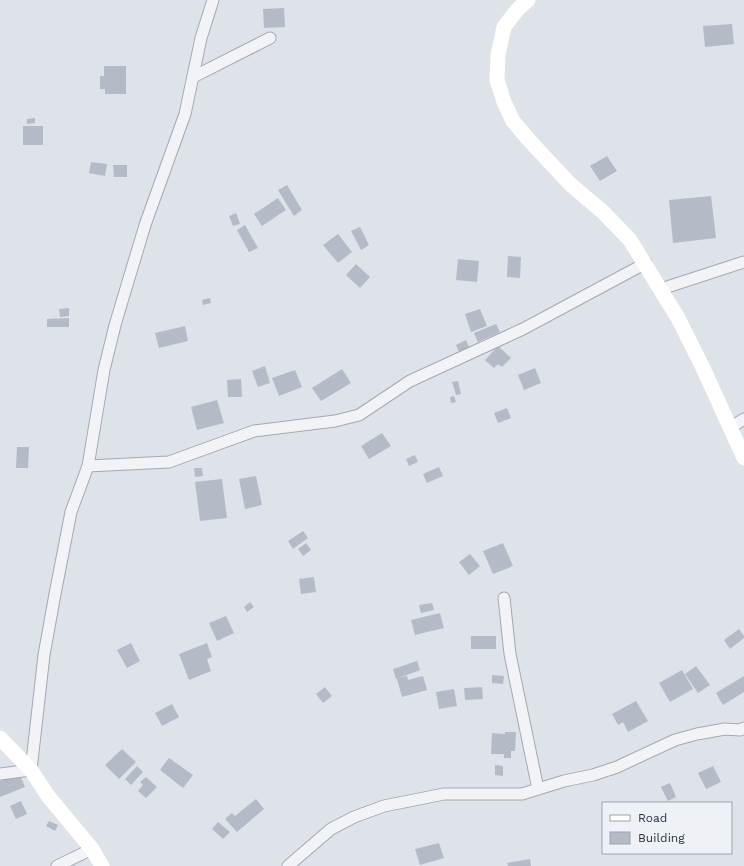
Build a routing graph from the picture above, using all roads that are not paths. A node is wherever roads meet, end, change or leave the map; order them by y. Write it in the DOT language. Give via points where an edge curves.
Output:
graph roads {
  1 [pos="213,0"];
  2 [pos="528,0"];
  3 [pos="270,38"];
  4 [pos="193,77"];
  5 [pos="744,262"];
  6 [pos="646,263"];
  7 [pos="661,289"];
  8 [pos="744,419"];
  9 [pos="730,428"];
  10 [pos="744,458"];
  11 [pos="88,466"];
  12 [pos="504,598"];
  13 [pos="744,728"];
  14 [pos="0,738"];
  15 [pos="31,770"];
  16 [pos="0,774"];
  17 [pos="538,789"];
  18 [pos="92,849"];
  19 [pos="57,866"];
  20 [pos="102,866"];
  21 [pos="288,866"];
  1 -- 4 [label="street" via="201,38"];
  2 -- 6 [label="street" via="518,8 504,27 498,54 497,80 504,102 513,121 528,139 570,184 603,212 630,240"];
  3 -- 4 [label="street"];
  4 -- 11 [label="street" via="185,114 145,225 115,325 104,370"];
  5 -- 7 [label="street"];
  6 -- 7 [label="street"];
  6 -- 11 [label="street" via="523,329 410,381 359,415 335,422 254,431 169,462"];
  7 -- 9 [label="street" via="703,368"];
  8 -- 9 [label="street"];
  9 -- 10 [label="street"];
  11 -- 15 [label="street" via="71,512 55,594 44,655"];
  12 -- 17 [label="street" via="510,654"];
  13 -- 17 [label="street" via="725,729 675,740 617,767"];
  14 -- 15 [label="street"];
  15 -- 16 [label="street"];
  15 -- 18 [label="street" via="48,796"];
  17 -- 21 [label="street" via="522,794 444,794 384,806 354,817 331,830"];
  18 -- 19 [label="street"];
  18 -- 20 [label="street"];
}
